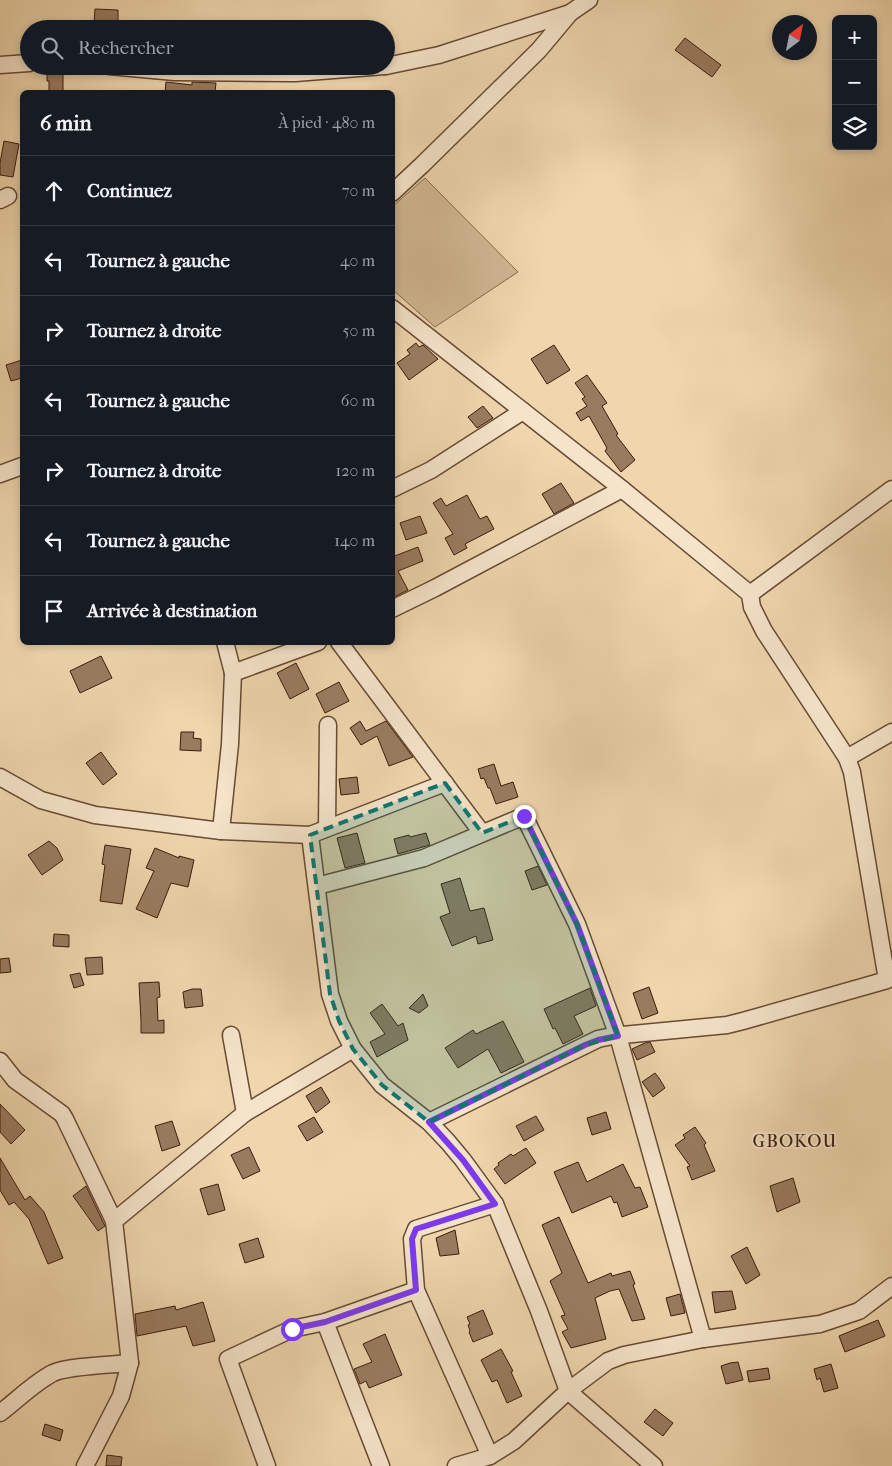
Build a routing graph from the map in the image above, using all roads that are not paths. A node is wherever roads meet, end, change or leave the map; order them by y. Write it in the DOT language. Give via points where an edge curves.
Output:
graph roads {
  1 [pos="589,0"];
  2 [pos="570,13"];
  3 [pos="20,64"];
  4 [pos="395,64"];
  5 [pos="0,65"];
  6 [pos="395,190"];
  7 [pos="395,310"];
  8 [pos="523,411"];
  9 [pos="20,467"];
  10 [pos="0,474"];
  11 [pos="395,488"];
  12 [pos="622,489"];
  13 [pos="892,489"];
  14 [pos="750,594"];
  15 [pos="395,607"];
  16 [pos="226,645"];
  17 [pos="310,645"];
  18 [pos="341,645"];
  19 [pos="232,673"];
  20 [pos="328,725"];
  21 [pos="892,732"];
  22 [pos="847,758"];
  23 [pos="0,777"];
  24 [pos="445,783"];
  25 [pos="327,828"];
  26 [pos="220,831"];
  27 [pos="482,833"];
  28 [pos="310,835"];
  29 [pos="316,886"];
  30 [pos="231,1035"];
  31 [pos="618,1036"];
  32 [pos="353,1049"];
  33 [pos="0,1061"];
  34 [pos="245,1113"];
  35 [pos="429,1122"];
  36 [pos="495,1204"];
  37 [pos="114,1221"];
  38 [pos="892,1286"];
  39 [pos="416,1290"];
  40 [pos="325,1322"];
  41 [pos="703,1339"];
  42 [pos="130,1363"];
  43 [pos="568,1391"];
  44 [pos="0,1414"];
  45 [pos="490,1456"];
  46 [pos="85,1466"];
  47 [pos="267,1466"];
  48 [pos="381,1466"];
  49 [pos="456,1466"];
  50 [pos="654,1466"];
  1 -- 2 [label="street"];
  2 -- 4 [label="street" via="439,55"];
  2 -- 6 [label="street" via="532,56"];
  3 -- 5 [label="street"];
  7 -- 8 [label="street"];
  8 -- 11 [label="street" via="431,470"];
  8 -- 12 [label="street"];
  9 -- 10 [label="street"];
  12 -- 14 [label="street"];
  12 -- 15 [label="street"];
  13 -- 14 [label="street"];
  14 -- 22 [label="street" via="752,607 764,631"];
  16 -- 19 [label="street"];
  17 -- 19 [label="street"];
  18 -- 24 [label="street"];
  19 -- 26 [label="street" via="230,744"];
  20 -- 25 [label="street"];
  21 -- 22 [label="street"];
  22 -- 31 [label="street" via="887,980 743,1022"];
  23 -- 26 [label="street" via="42,800 96,815"];
  24 -- 25 [label="street"];
  24 -- 27 [label="street"];
  25 -- 28 [label="street"];
  26 -- 28 [label="street"];
  27 -- 29 [label="street" via="424,858"];
  27 -- 31 [label="street" via="524,816 577,924"];
  28 -- 29 [label="street"];
  29 -- 32 [label="street" via="330,994"];
  30 -- 34 [label="street"];
  31 -- 35 [label="street" via="585,1045"];
  31 -- 41 [label="street"];
  32 -- 34 [label="street"];
  32 -- 35 [label="street" via="382,1085"];
  33 -- 37 [label="street" via="15,1080 62,1114"];
  34 -- 37 [label="street"];
  35 -- 36 [label="street" via="463,1160"];
  36 -- 39 [label="street" via="416,1229 412,1239"];
  36 -- 43 [label="street"];
  37 -- 42 [label="street"];
  38 -- 41 [label="street" via="859,1312 820,1324"];
  39 -- 40 [label="street"];
  39 -- 45 [label="street"];
  40 -- 47 [label="street" via="292,1329 228,1359"];
  40 -- 48 [label="street"];
  41 -- 43 [label="street" via="608,1361"];
  42 -- 44 [label="street" via="53,1373"];
  42 -- 46 [label="street" via="122,1396"];
  43 -- 45 [label="street" via="514,1441"];
  43 -- 50 [label="street"];
  45 -- 49 [label="street"];
}
